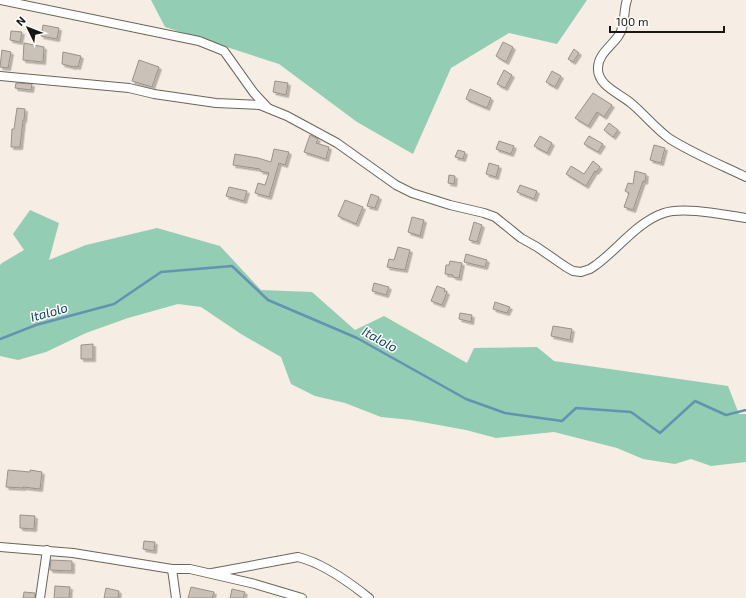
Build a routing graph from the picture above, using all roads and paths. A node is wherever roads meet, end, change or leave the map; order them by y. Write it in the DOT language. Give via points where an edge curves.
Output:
graph roads {
  1 [pos="0,0"];
  2 [pos="627,0"];
  3 [pos="22,2"];
  4 [pos="0,76"];
  5 [pos="267,108"];
  6 [pos="746,177"];
  7 [pos="746,218"];
  8 [pos="0,547"];
  9 [pos="47,550"];
  10 [pos="172,569"];
  11 [pos="209,573"];
  12 [pos="40,598"];
  13 [pos="176,598"];
  14 [pos="302,598"];
  15 [pos="369,598"];
  1 -- 3 [label="street"];
  2 -- 6 [label="street" via="620,35 602,56 597,67 601,80 669,138 698,155"];
  3 -- 5 [label="street" via="206,44 224,52"];
  4 -- 5 [label="street" via="129,88 216,103 255,104"];
  5 -- 7 [label="street" via="337,143 405,190 495,217 521,238 573,271 590,269 638,228 664,212 689,211"];
  8 -- 9 [label="street"];
  9 -- 10 [label="street"];
  9 -- 12 [label="street"];
  10 -- 11 [label="street"];
  10 -- 13 [label="street"];
  11 -- 14 [label="street"];
  11 -- 15 [label="street" via="298,557 307,559 352,584"];
}
